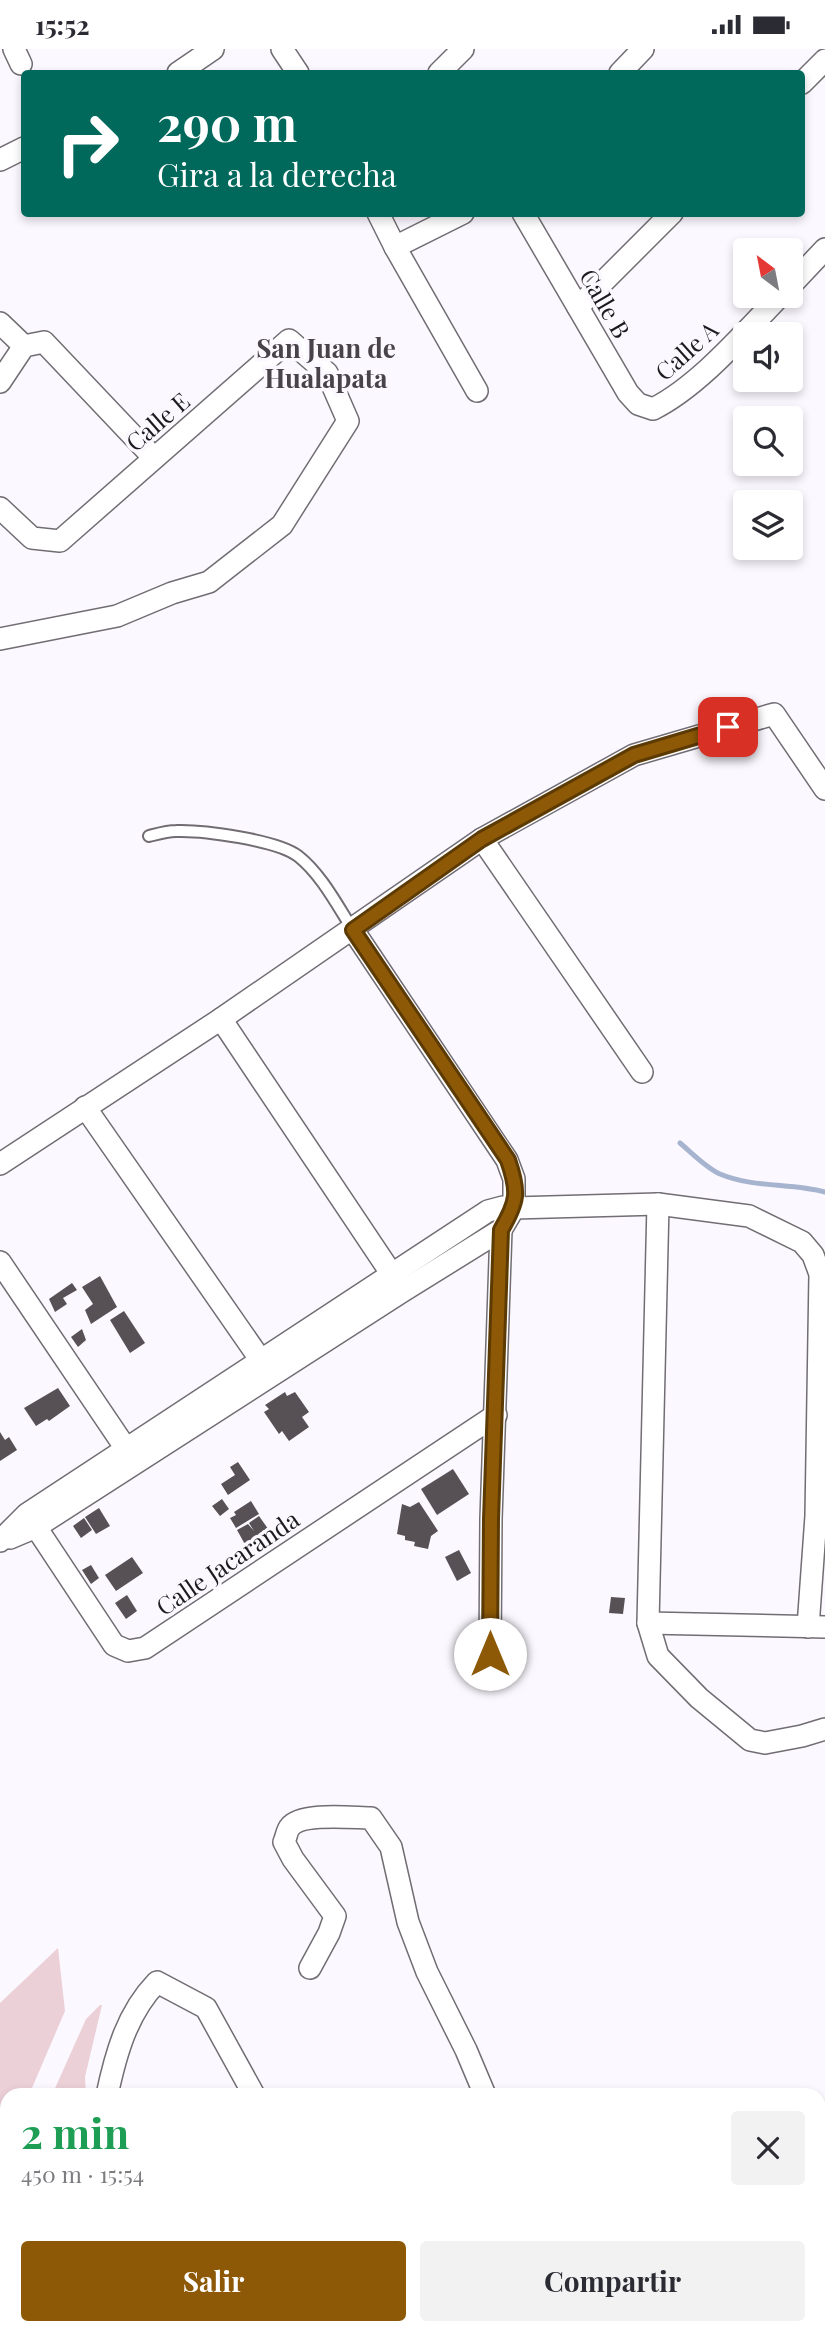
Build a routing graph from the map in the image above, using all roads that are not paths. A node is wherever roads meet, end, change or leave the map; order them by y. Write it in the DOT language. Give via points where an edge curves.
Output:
graph roads {
  1 [pos="213,49"];
  2 [pos="282,49"];
  3 [pos="463,49"];
  4 [pos="643,49"];
  5 [pos="825,60"];
  6 [pos="182,70"];
  7 [pos="296,70"];
  8 [pos="442,70"];
  9 [pos="623,70"];
  10 [pos="805,80"];
  11 [pos="21,150"];
  12 [pos="0,160"];
  13 [pos="380,217"];
  14 [pos="455,217"];
  15 [pos="525,217"];
  16 [pos="667,217"];
  17 [pos="395,247"];
  18 [pos="825,249"];
  19 [pos="803,272"];
  20 [pos="578,307"];
  21 [pos="768,308"];
  22 [pos="0,323"];
  23 [pos="23,346"];
  24 [pos="0,382"];
  25 [pos="477,391"];
  26 [pos="653,409"];
  27 [pos="155,458"];
  28 [pos="0,508"];
  29 [pos="0,639"];
  30 [pos="825,789"];
  31 [pos="149,836"];
  32 [pos="482,839"];
  33 [pos="353,930"];
  34 [pos="221,1019"];
  35 [pos="642,1072"];
  36 [pos="85,1107"];
  37 [pos="0,1164"];
  38 [pos="657,1204"];
  39 [pos="514,1208"];
  40 [pos="501,1230"];
  41 [pos="0,1262"];
  42 [pos="397,1282"];
  43 [pos="266,1368"];
  44 [pos="496,1415"];
  45 [pos="132,1456"];
  46 [pos="32,1520"];
  47 [pos="0,1542"];
  48 [pos="648,1623"];
  49 [pos="816,1627"];
  50 [pos="490,1654"];
  51 [pos="825,1728"];
  52 [pos="310,1968"];
  53 [pos="108,2088"];
  54 [pos="250,2088"];
  55 [pos="482,2088"];
  1 -- 6 [label="street"];
  2 -- 7 [label="street"];
  3 -- 8 [label="street"];
  4 -- 9 [label="street"];
  5 -- 10 [label="street"];
  11 -- 12 [label="street"];
  13 -- 17 [label="street"];
  14 -- 17 [label="street"];
  15 -- 20 [label="street, Calle B"];
  16 -- 20 [label="street"];
  17 -- 25 [label="street"];
  18 -- 19 [label="street"];
  20 -- 26 [label="street, Calle B" via="628,393 638,404"];
  21 -- 26 [label="street, Calle A" via="720,357"];
  22 -- 23 [label="street"];
  23 -- 24 [label="street"];
  23 -- 27 [label="street" via="44,342"];
  27 -- 28 [label="street, Calle E" via="60,541 32,538"];
  27 -- 29 [label="street, Calle E" via="289,340 327,373 348,421 282,525 209,582 117,616"];
  30 -- 32 [label="street" via="774,714 634,755"];
  31 -- 33 [label="lane" via="176,831 218,835 267,843 296,854 320,880"];
  32 -- 33 [label="street"];
  32 -- 35 [label="street"];
  33 -- 34 [label="street"];
  33 -- 39 [label="street" via="508,1160 514,1179"];
  34 -- 36 [label="street"];
  34 -- 42 [label="street"];
  36 -- 37 [label="street"];
  36 -- 43 [label="street"];
  38 -- 39 [label="street"];
  38 -- 48 [label="street"];
  38 -- 49 [label="street" via="749,1216 802,1242 813,1255 820,1275"];
  39 -- 40 [label="street"];
  39 -- 42 [label="street" via="488,1211"];
  40 -- 42 [label="street"];
  40 -- 44 [label="street"];
  41 -- 45 [label="street"];
  42 -- 43 [label="street"];
  43 -- 45 [label="street"];
  44 -- 46 [label="street, Calle Jacaranda" via="145,1648 128,1651 114,1645"];
  44 -- 50 [label="street"];
  45 -- 46 [label="street"];
  46 -- 47 [label="street"];
  48 -- 49 [label="street"];
  48 -- 51 [label="street" via="658,1656 750,1740 765,1743"];
  52 -- 55 [label="street" via="335,1916 284,1842 290,1827 316,1817 371,1818 391,1847 408,1922"];
  53 -- 54 [label="street" via="115,2056 141,1999 157,1982 206,2008"];
}
